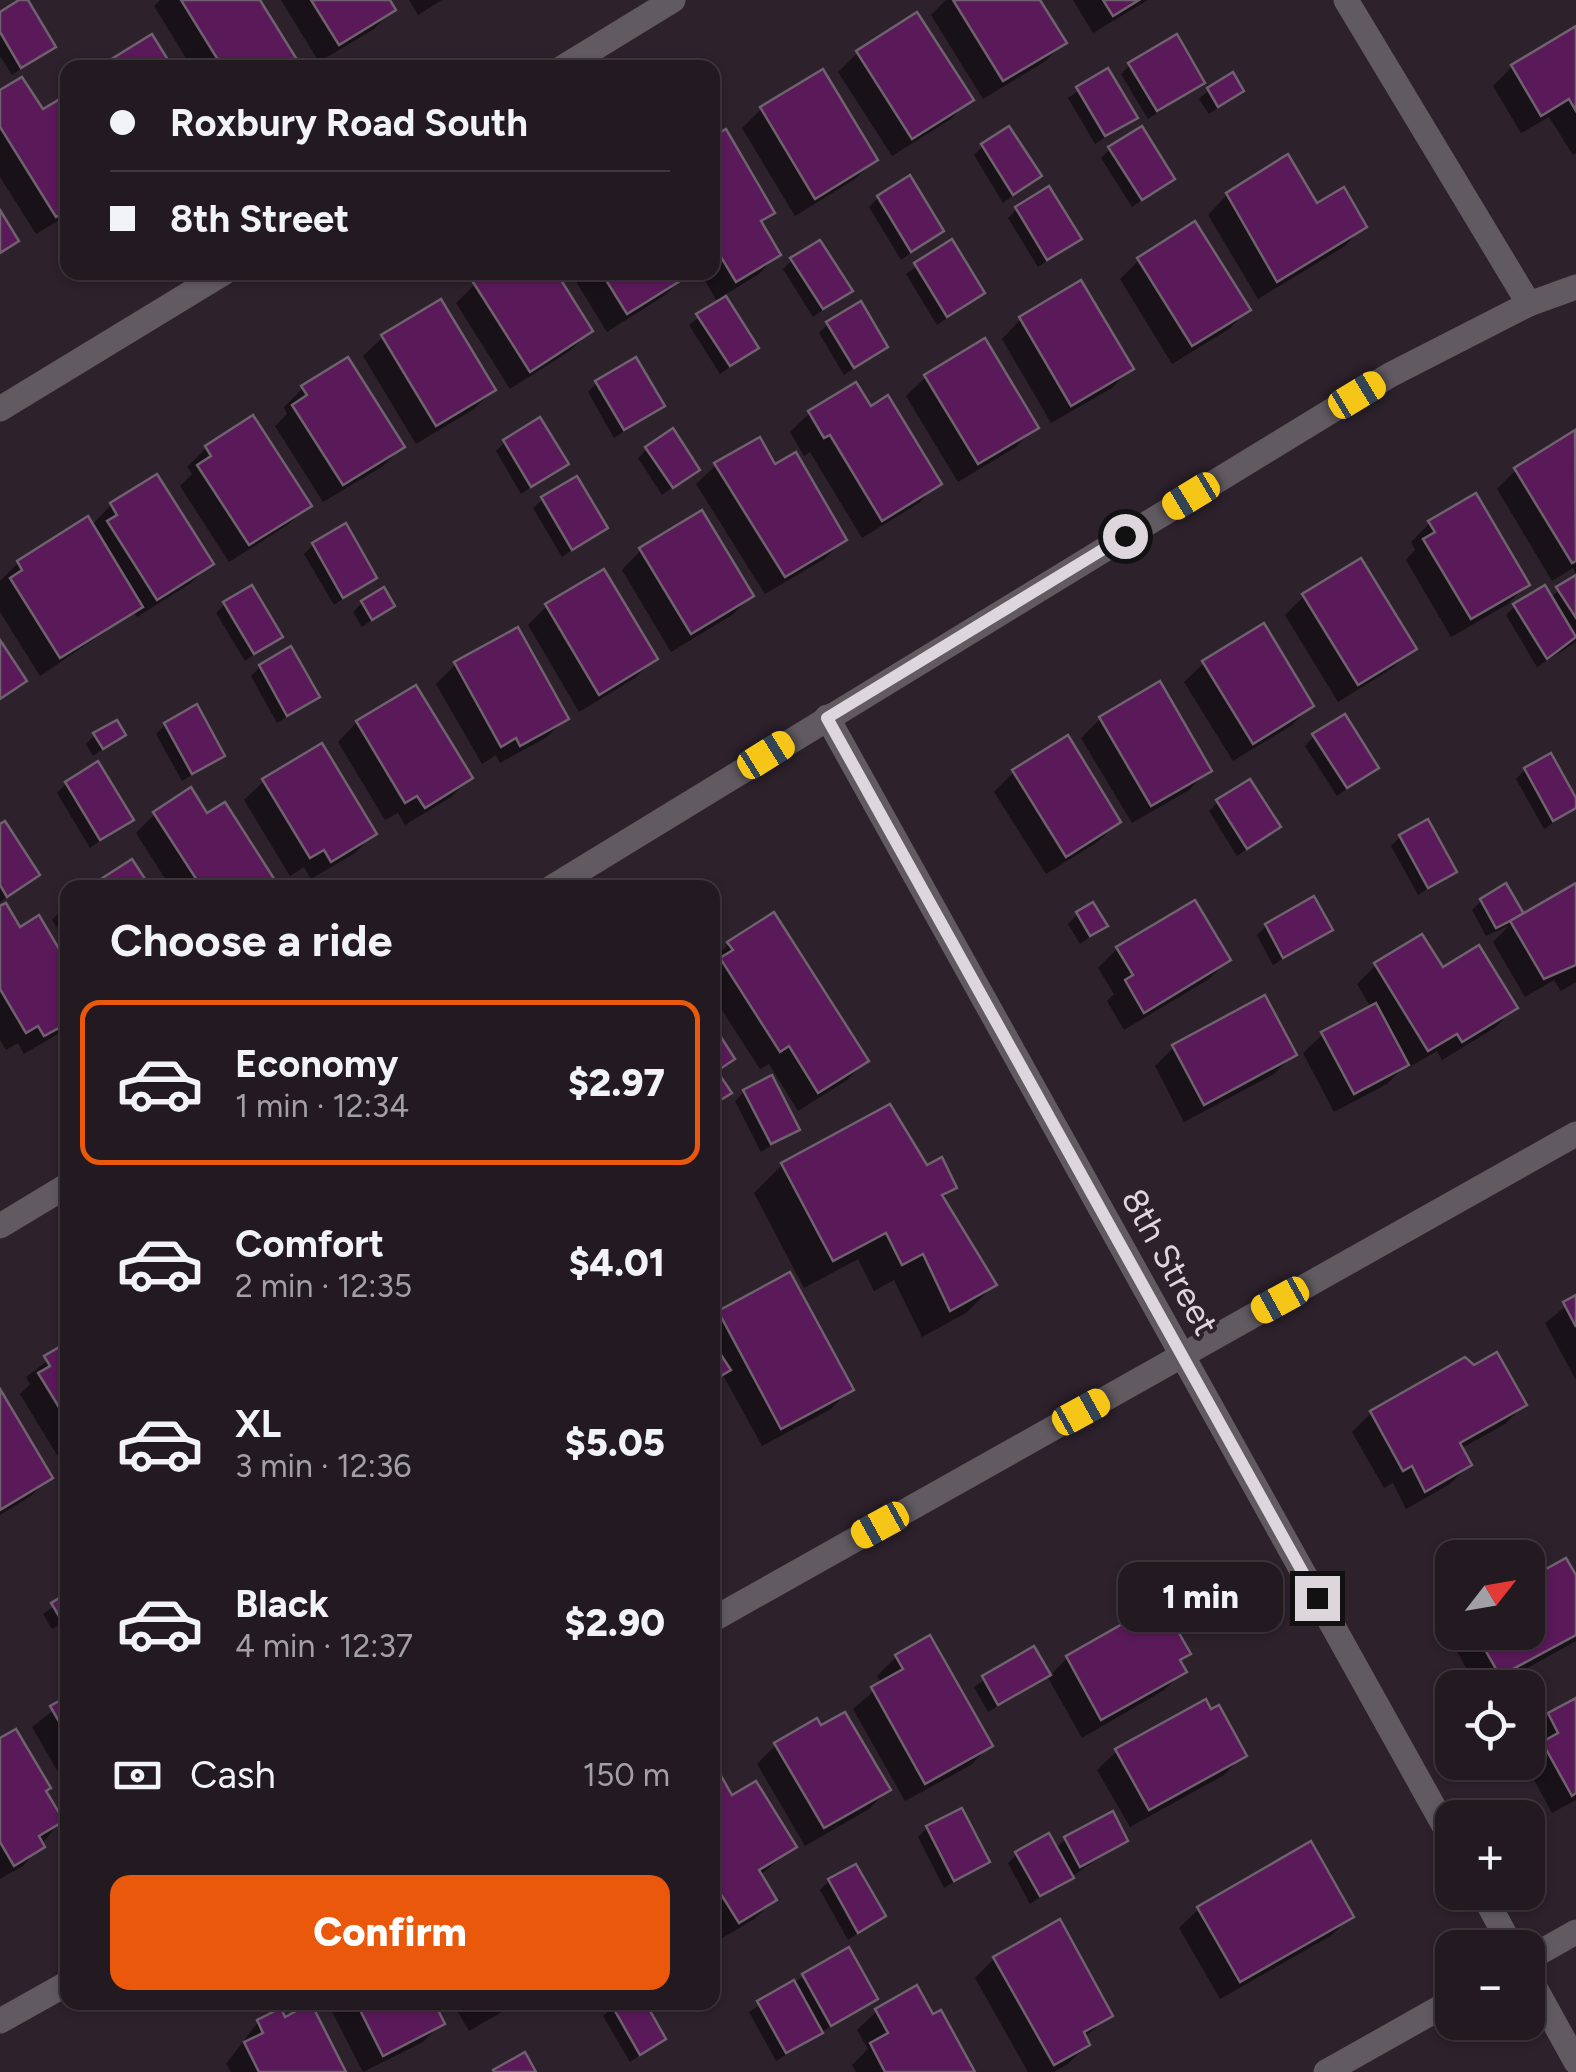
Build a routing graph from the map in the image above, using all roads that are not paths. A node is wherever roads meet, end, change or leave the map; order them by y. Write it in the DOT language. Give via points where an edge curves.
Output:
graph roads {
  1 [pos="673,0"];
  2 [pos="1346,0"];
  3 [pos="575,60"];
  4 [pos="211,280"];
  5 [pos="1576,287"];
  6 [pos="1529,304"];
  7 [pos="0,409"];
  8 [pos="827,718"];
  9 [pos="563,880"];
  10 [pos="1576,1134"];
  11 [pos="60,1190"];
  12 [pos="0,1226"];
  13 [pos="1182,1355"];
  14 [pos="720,1615"];
  15 [pos="1435,1809"];
  16 [pos="1576,1932"];
  17 [pos="1545,1949"];
  18 [pos="60,1987"];
  19 [pos="1545,2006"];
  20 [pos="1435,2011"];
  21 [pos="0,2021"];
  22 [pos="1576,2062"];
  23 [pos="1326,2072"];
  1 -- 3 [label="street"];
  2 -- 6 [label="street"];
  4 -- 7 [label="street"];
  5 -- 6 [label="street"];
  6 -- 8 [label="street" via="1390,375"];
  8 -- 9 [label="street"];
  8 -- 13 [label="street, 8th Street"];
  10 -- 13 [label="street"];
  11 -- 12 [label="street"];
  13 -- 14 [label="street"];
  13 -- 15 [label="street, 8th Street"];
  16 -- 17 [label="street"];
  18 -- 21 [label="street"];
  19 -- 22 [label="street"];
  20 -- 23 [label="street"];
}
